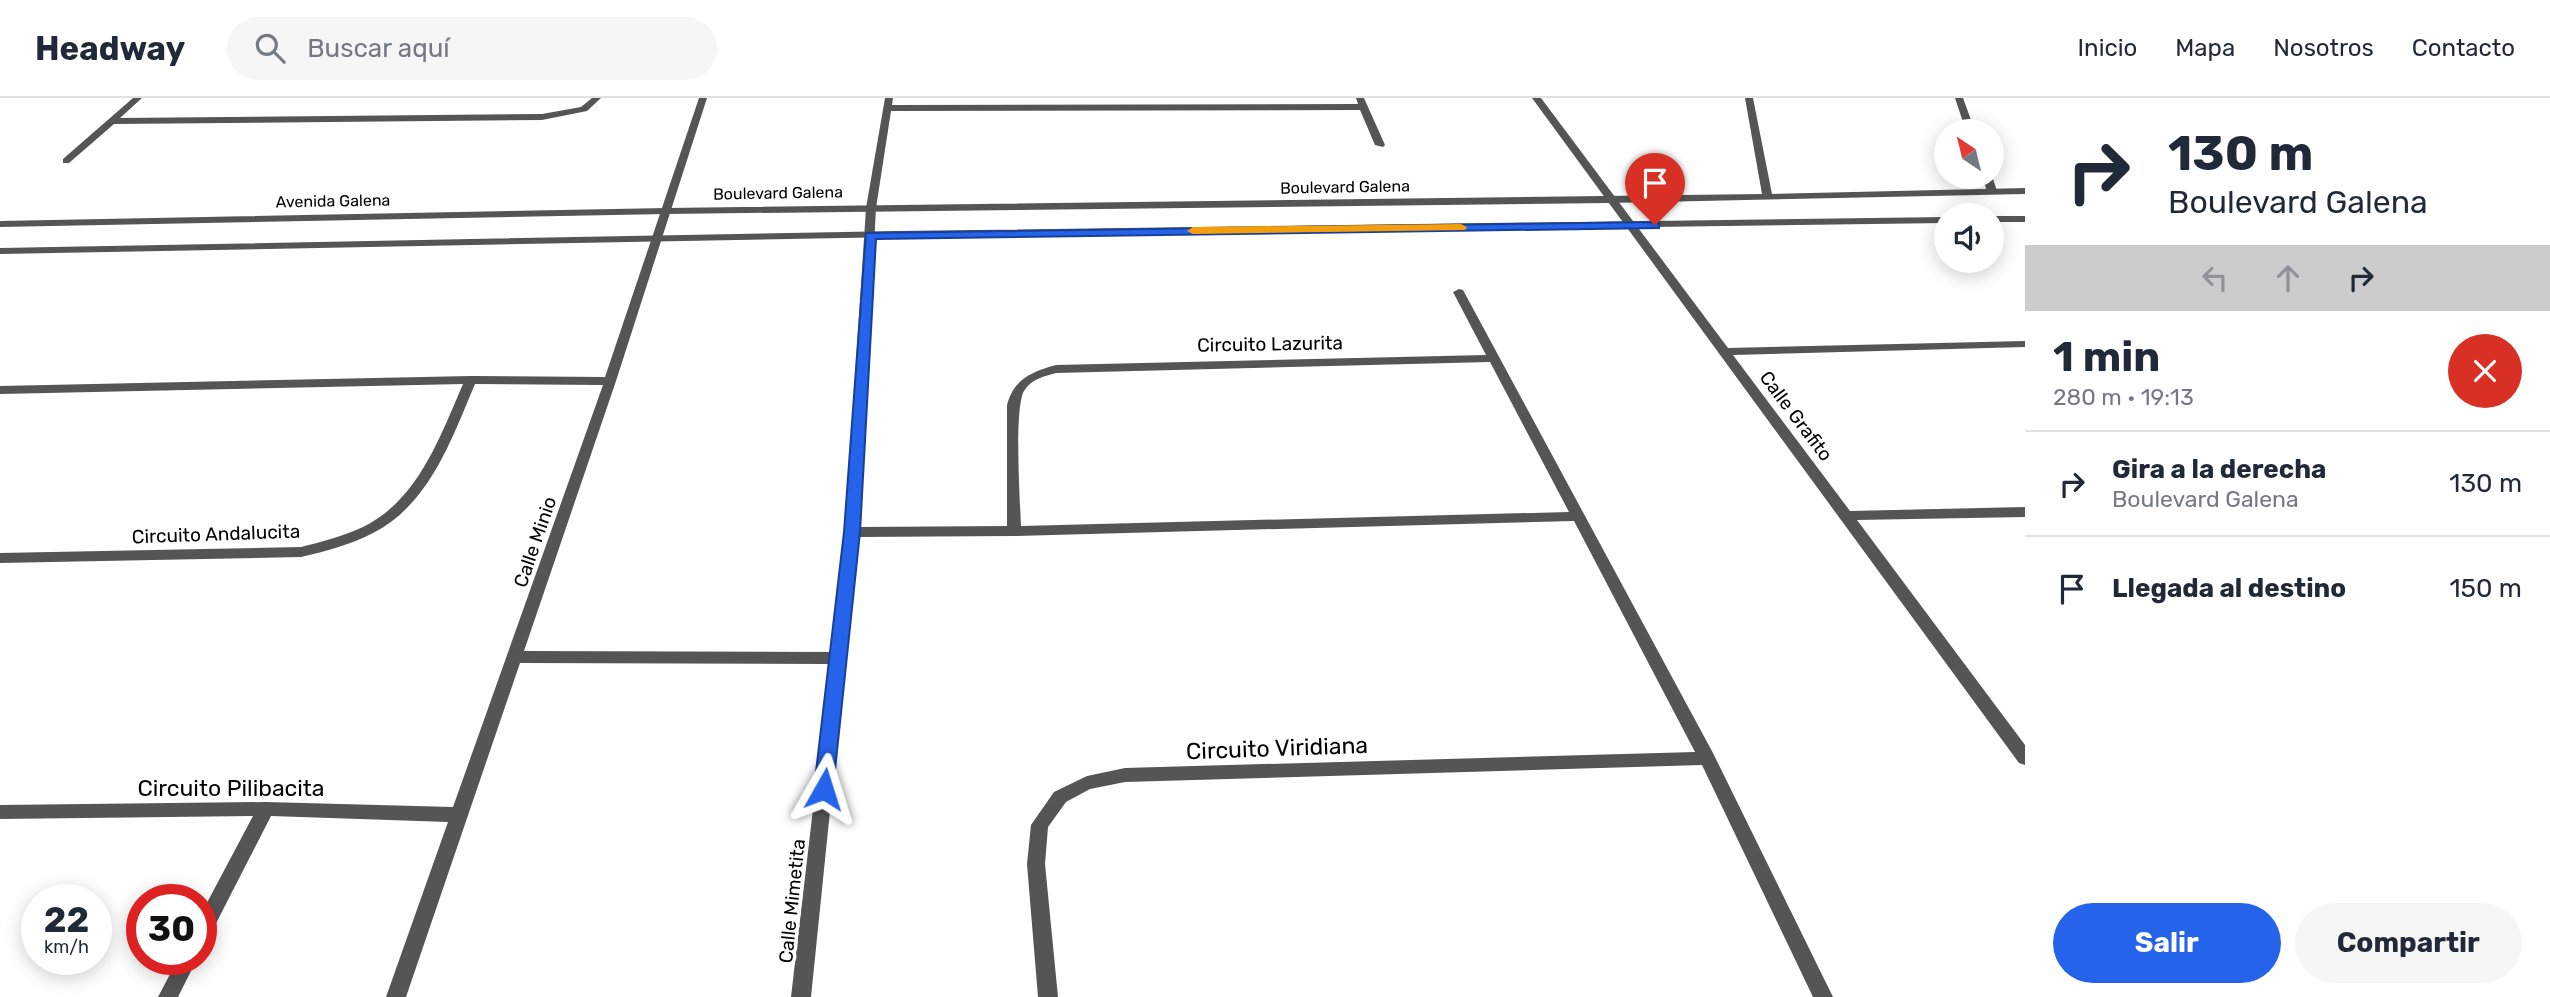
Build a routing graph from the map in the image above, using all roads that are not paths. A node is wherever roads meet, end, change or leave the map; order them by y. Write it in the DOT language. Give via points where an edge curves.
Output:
graph roads {
  1 [pos="138,98"];
  2 [pos="597,98"];
  3 [pos="704,98"];
  4 [pos="1536,98"];
  5 [pos="1749,98"];
  6 [pos="1959,98"];
  7 [pos="1362,102"];
  8 [pos="889,103"];
  9 [pos="998,103"];
  10 [pos="1967,119"];
  11 [pos="112,121"];
  12 [pos="1380,145"];
  13 [pos="66,161"];
  14 [pos="1992,191"];
  15 [pos="2025,191"];
  16 [pos="1767,195"];
  17 [pos="1610,200"];
  18 [pos="871,208"];
  19 [pos="666,211"];
  20 [pos="2004,219"];
  21 [pos="2025,219"];
  22 [pos="1934,220"];
  23 [pos="0,223"];
  24 [pos="1629,226"];
  25 [pos="870,235"];
  26 [pos="657,238"];
  27 [pos="0,251"];
  28 [pos="1459,292"];
  29 [pos="2025,344"];
  30 [pos="1723,352"];
  31 [pos="1492,358"];
  32 [pos="471,380"];
  33 [pos="610,381"];
  34 [pos="0,390"];
  35 [pos="2025,512"];
  36 [pos="1580,516"];
  37 [pos="1848,516"];
  38 [pos="1014,531"];
  39 [pos="852,532"];
  40 [pos="0,558"];
  41 [pos="516,657"];
  42 [pos="837,658"];
  43 [pos="2022,749"];
  44 [pos="1707,758"];
  45 [pos="266,809"];
  46 [pos="0,812"];
  47 [pos="461,815"];
  48 [pos="217,902"];
  49 [pos="180,975"];
  50 [pos="168,997"];
  51 [pos="396,997"];
  52 [pos="801,997"];
  53 [pos="1048,997"];
  54 [pos="1824,997"];
  1 -- 11 [label="street"];
  2 -- 11 [label="street" via="584,109 542,117"];
  3 -- 19 [label="street, Calle Minio"];
  4 -- 17 [label="street, Calle Grafito"];
  5 -- 16 [label="street"];
  6 -- 10 [label="street"];
  7 -- 9 [label="street"];
  7 -- 12 [label="street"];
  8 -- 9 [label="street"];
  8 -- 18 [label="street, Calle Mimetita"];
  11 -- 13 [label="street"];
  14 -- 15 [label="street, Boulevard Galena"];
  14 -- 16 [label="street, Boulevard Galena"];
  16 -- 17 [label="street, Boulevard Galena"];
  17 -- 18 [label="street, Boulevard Galena"];
  17 -- 24 [label="street, Calle Grafito"];
  18 -- 19 [label="street, Boulevard Galena"];
  18 -- 25 [label="street, Calle Mimetita"];
  19 -- 23 [label="street, Avenida Galena"];
  19 -- 26 [label="street, Calle Minio"];
  20 -- 21 [label="street"];
  22 -- 24 [label="street"];
  24 -- 25 [label="street"];
  24 -- 30 [label="street, Calle Grafito"];
  25 -- 26 [label="street"];
  25 -- 39 [label="street, Calle Mimetita"];
  26 -- 27 [label="street"];
  26 -- 33 [label="street, Calle Minio"];
  28 -- 31 [label="street"];
  29 -- 30 [label="street"];
  30 -- 37 [label="street, Calle Grafito"];
  31 -- 36 [label="street"];
  31 -- 38 [label="street, Circuito Lazurita" via="1056,369 1035,374 1015,392 1013,405"];
  32 -- 33 [label="street"];
  32 -- 34 [label="street"];
  32 -- 40 [label="street, Circuito Andalucita" via="430,472 410,501 382,525 337,545 302,552"];
  33 -- 41 [label="street, Calle Minio"];
  35 -- 37 [label="street"];
  36 -- 38 [label="street"];
  36 -- 44 [label="street"];
  37 -- 43 [label="street, Calle Grafito"];
  38 -- 39 [label="street"];
  39 -- 42 [label="street, Calle Mimetita"];
  41 -- 42 [label="street"];
  41 -- 47 [label="street, Calle Minio"];
  42 -- 52 [label="street, Calle Mimetita"];
  44 -- 53 [label="street, Circuito Viridiana" via="1125,775 1087,783 1060,797 1040,825 1036,864"];
  44 -- 54 [label="street"];
  45 -- 46 [label="street, Circuito Pilibacita"];
  45 -- 47 [label="street, Circuito Pilibacita"];
  45 -- 48 [label="street"];
  47 -- 51 [label="street, Calle Minio"];
  49 -- 50 [label="street"];
}
